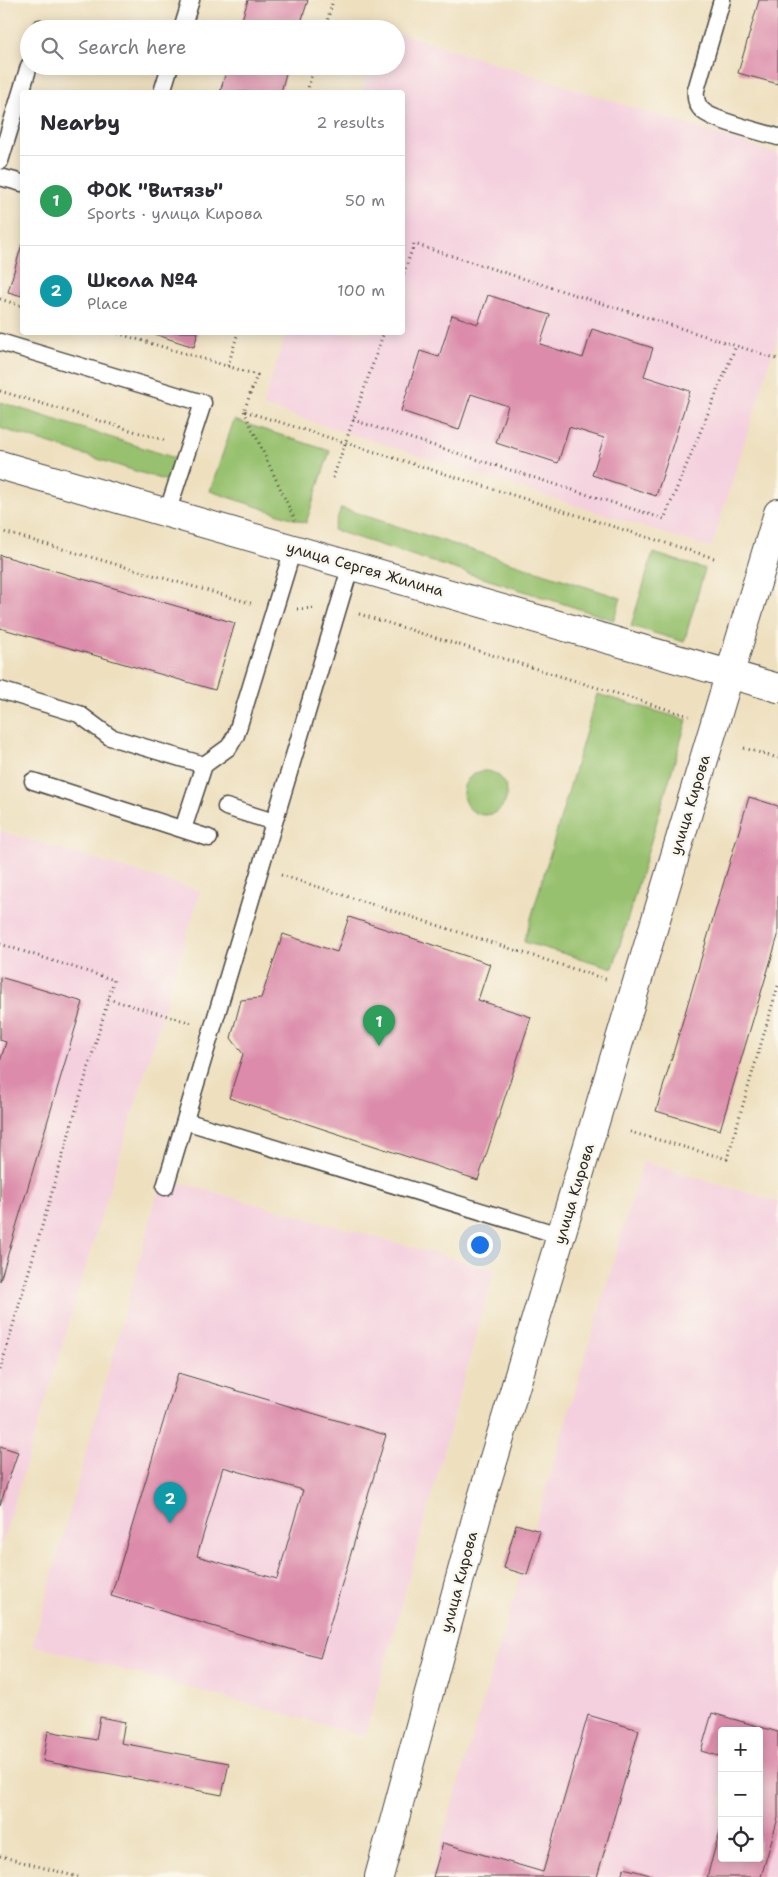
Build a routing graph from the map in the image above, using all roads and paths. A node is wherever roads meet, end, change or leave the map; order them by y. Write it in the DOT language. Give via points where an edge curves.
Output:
graph roads {
  1 [pos="191,0"];
  2 [pos="333,0"];
  3 [pos="722,0"];
  4 [pos="185,20"];
  5 [pos="327,20"];
  6 [pos="26,75"];
  7 [pos="167,75"];
  8 [pos="312,75"];
  9 [pos="22,90"];
  10 [pos="163,90"];
  11 [pos="308,90"];
  12 [pos="20,95"];
  13 [pos="778,137"];
  14 [pos="0,161"];
  15 [pos="0,177"];
  16 [pos="20,182"];
  17 [pos="405,270"];
  18 [pos="0,299"];
  19 [pos="20,305"];
  20 [pos="123,335"];
  21 [pos="237,335"];
  22 [pos="383,335"];
  23 [pos="0,342"];
  24 [pos="736,346"];
  25 [pos="778,359"];
  26 [pos="228,366"];
  27 [pos="0,391"];
  28 [pos="244,411"];
  29 [pos="353,420"];
  30 [pos="345,443"];
  31 [pos="189,448"];
  32 [pos="0,465"];
  33 [pos="333,478"];
  34 [pos="167,513"];
  35 [pos="778,513"];
  36 [pos="302,552"];
  37 [pos="717,559"];
  38 [pos="350,565"];
  39 [pos="730,673"];
  40 [pos="778,688"];
  41 [pos="0,690"];
  42 [pos="744,748"];
  43 [pos="778,758"];
  44 [pos="204,765"];
  45 [pos="33,781"];
  46 [pos="226,807"];
  47 [pos="274,822"];
  48 [pos="183,830"];
  49 [pos="209,838"];
  50 [pos="260,868"];
  51 [pos="0,944"];
  52 [pos="778,986"];
  53 [pos="635,988"];
  54 [pos="108,999"];
  55 [pos="213,1028"];
  56 [pos="185,1120"];
  57 [pos="630,1132"];
  58 [pos="165,1187"];
  59 [pos="562,1236"];
  60 [pos="0,1370"];
  61 [pos="0,1856"];
  62 [pos="78,1877"];
  63 [pos="379,1877"];
  1 -- 4 [label="lane"];
  2 -- 5 [label="path"];
  3 -- 13 [label="lane" via="696,90 698,106 710,116"];
  6 -- 9 [label="lane"];
  7 -- 10 [label="lane"];
  8 -- 11 [label="path"];
  12 -- 14 [label="lane"];
  15 -- 16 [label="lane"];
  17 -- 24 [label="path" via="414,244"];
  18 -- 19 [label="path"];
  20 -- 26 [label="path"];
  21 -- 26 [label="path"];
  22 -- 29 [label="path"];
  23 -- 31 [label="lane" via="203,403"];
  24 -- 25 [label="path"];
  24 -- 29 [label="path" via="664,519"];
  26 -- 28 [label="path" via="257,375"];
  27 -- 31 [label="path"];
  28 -- 30 [label="path"];
  28 -- 36 [label="path"];
  29 -- 30 [label="path"];
  30 -- 33 [label="path"];
  30 -- 37 [label="path"];
  31 -- 34 [label="lane"];
  32 -- 34 [label="street, улица Сергея Жилина"];
  34 -- 36 [label="street, улица Сергея Жилина"];
  35 -- 39 [label="street, улица Кирова"];
  36 -- 38 [label="street, улица Сергея Жилина"];
  36 -- 44 [label="lane" via="236,735 229,747"];
  38 -- 39 [label="street, улица Сергея Жилина"];
  38 -- 47 [label="lane"];
  39 -- 40 [label="street, улица Сергея Жилина"];
  39 -- 53 [label="street, улица Кирова"];
  41 -- 44 [label="lane" via="79,714 110,737"];
  42 -- 43 [label="path"];
  44 -- 48 [label="lane"];
  45 -- 48 [label="lane"];
  46 -- 47 [label="lane"];
  47 -- 50 [label="lane"];
  48 -- 49 [label="lane"];
  50 -- 53 [label="path"];
  50 -- 55 [label="lane"];
  51 -- 54 [label="path" via="114,980"];
  52 -- 57 [label="path" via="726,1159"];
  53 -- 59 [label="street, улица Кирова"];
  54 -- 55 [label="path"];
  54 -- 60 [label="path"];
  55 -- 56 [label="lane"];
  56 -- 58 [label="lane"];
  56 -- 59 [label="lane"];
  59 -- 63 [label="street, улица Кирова" via="479,1508"];
  61 -- 62 [label="path"];
}
